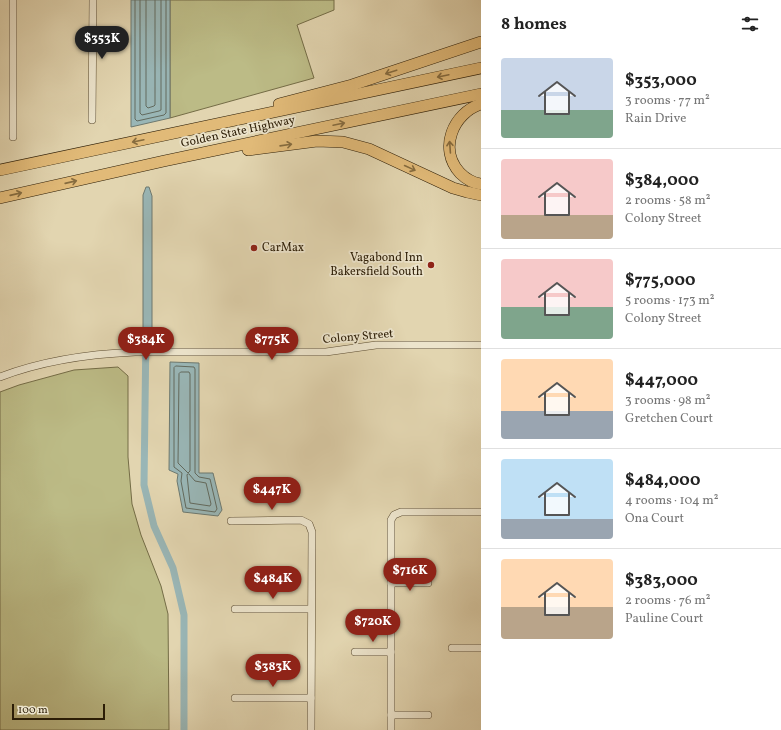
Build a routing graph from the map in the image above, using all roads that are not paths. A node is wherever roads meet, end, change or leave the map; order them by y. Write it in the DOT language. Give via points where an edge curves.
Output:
graph roads {
  1 [pos="14,0"];
  2 [pos="93,0"];
  3 [pos="481,42"];
  4 [pos="481,67"];
  5 [pos="481,94"];
  6 [pos="481,104"];
  7 [pos="92,120"];
  8 [pos="160,136"];
  9 [pos="13,137"];
  10 [pos="164,161"];
  11 [pos="0,170"];
  12 [pos="481,184"];
  13 [pos="481,195"];
  14 [pos="0,198"];
  15 [pos="481,345"];
  16 [pos="0,377"];
  17 [pos="481,512"];
  18 [pos="231,521"];
  19 [pos="391,583"];
  20 [pos="428,583"];
  21 [pos="235,609"];
  22 [pos="312,609"];
  23 [pos="452,648"];
  24 [pos="481,648"];
  25 [pos="355,652"];
  26 [pos="391,652"];
  27 [pos="235,698"];
  28 [pos="311,698"];
  29 [pos="391,715"];
  30 [pos="428,715"];
  31 [pos="311,730"];
  32 [pos="391,730"];
  1 -- 9 [label="street"];
  2 -- 7 [label="street"];
  3 -- 8 [label="highway, one-way" via="352,84"];
  4 -- 8 [label="highway, Golden State Highway, one-way"];
  10 -- 5 [label="highway, Golden State Highway, one-way"];
  12 -- 6 [label="highway, one-way" via="470,181 458,170 451,157 449,142 457,120 469,109"];
  8 -- 11 [label="highway, Golden State Highway, one-way"];
  10 -- 13 [label="highway, one-way" via="317,141 343,142 369,149 454,188"];
  14 -- 10 [label="highway, Golden State Highway, one-way"];
  15 -- 16 [label="street, Colony Street" via="376,345 326,352 136,352 88,355 36,365"];
  17 -- 19 [label="street" via="401,512 394,515 391,520"];
  18 -- 22 [label="street" via="301,520 309,524 312,532"];
  19 -- 20 [label="street"];
  19 -- 26 [label="street"];
  21 -- 22 [label="street"];
  22 -- 28 [label="street"];
  23 -- 24 [label="street"];
  25 -- 26 [label="street"];
  26 -- 29 [label="street"];
  27 -- 28 [label="street"];
  28 -- 31 [label="street"];
  29 -- 30 [label="street"];
  29 -- 32 [label="street"];
}
